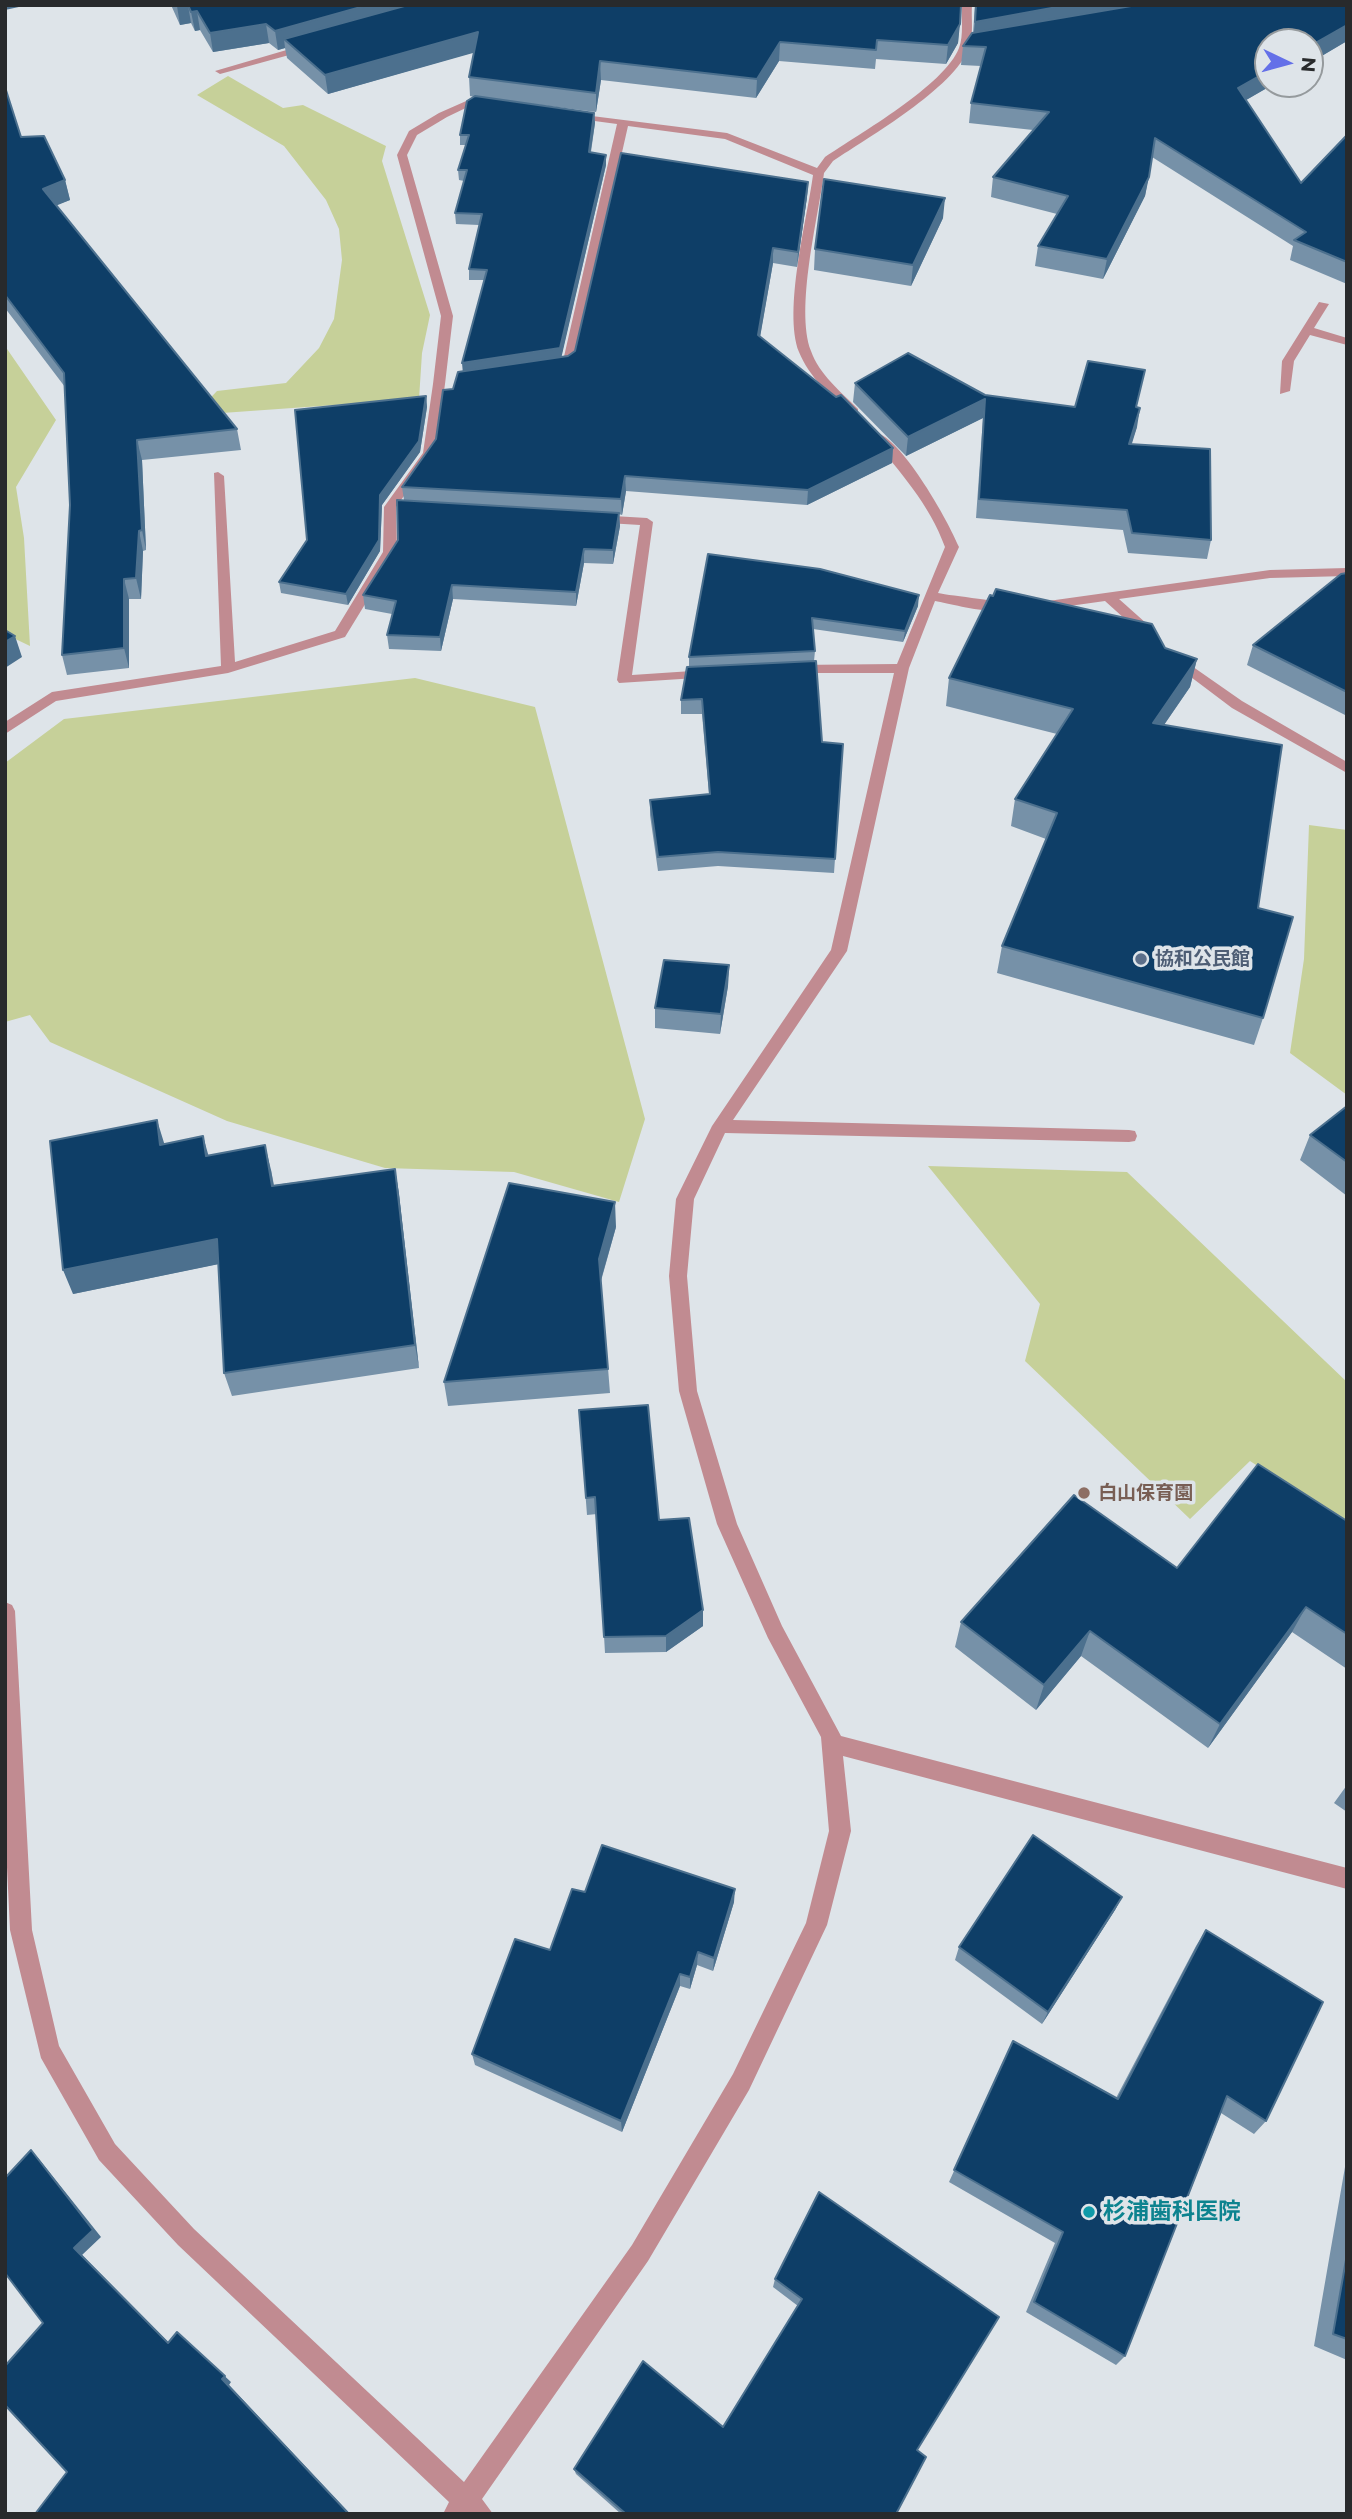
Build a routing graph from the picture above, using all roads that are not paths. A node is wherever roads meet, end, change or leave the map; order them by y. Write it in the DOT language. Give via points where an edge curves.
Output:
graph roads {
  1 [pos="967,5"];
  2 [pos="313,45"];
  3 [pos="220,71"];
  4 [pos="500,105"];
  5 [pos="555,113"];
  6 [pos="623,123"];
  7 [pos="819,173"];
  8 [pos="1323,304"];
  9 [pos="1307,330"];
  10 [pos="1347,342"];
  11 [pos="542,368"];
  12 [pos="1284,391"];
  13 [pos="218,476"];
  14 [pos="579,518"];
  15 [pos="1347,572"];
  16 [pos="930,596"];
  17 [pos="1110,598"];
  18 [pos="902,668"];
  19 [pos="228,669"];
  20 [pos="776,669"];
  21 [pos="721,673"];
  22 [pos="5,729"];
  23 [pos="1347,768"];
  24 [pos="720,1126"];
  25 [pos="1129,1136"];
  26 [pos="5,1611"];
  27 [pos="832,1743"];
  28 [pos="1347,1879"];
  29 [pos="467,2509"];
  1 -- 7 [label="street" via="970,47 956,63 930,88 829,159"];
  2 -- 3 [label="street"];
  4 -- 19 [label="street" via="472,101 443,115 413,133 402,155 447,316 446,383 429,453 397,507 390,552 340,634"];
  5 -- 6 [label="street"];
  6 -- 7 [label="street" via="727,136"];
  6 -- 11 [label="street" via="568,363"];
  7 -- 16 [label="street" via="800,335 822,381 908,469 944,521 952,547"];
  8 -- 9 [label="street"];
  9 -- 10 [label="street"];
  9 -- 12 [label="street" via="1288,361"];
  13 -- 19 [label="street"];
  14 -- 21 [label="street" via="647,522 624,680"];
  15 -- 17 [label="street" via="1270,574"];
  16 -- 17 [label="street" via="986,606 1051,606"];
  16 -- 18 [label="street"];
  17 -- 23 [label="street" via="1209,687"];
  18 -- 20 [label="street"];
  18 -- 24 [label="street" via="839,951"];
  19 -- 22 [label="street" via="52,697"];
  24 -- 25 [label="street"];
  24 -- 27 [label="street" via="685,1199 678,1276 688,1391 727,1524"];
  26 -- 29 [label="street" via="21,1930 49,2050 107,2152 186,2237"];
  27 -- 28 [label="street"];
  27 -- 29 [label="street" via="840,1831 816,1925 747,2070 640,2253"];
}
